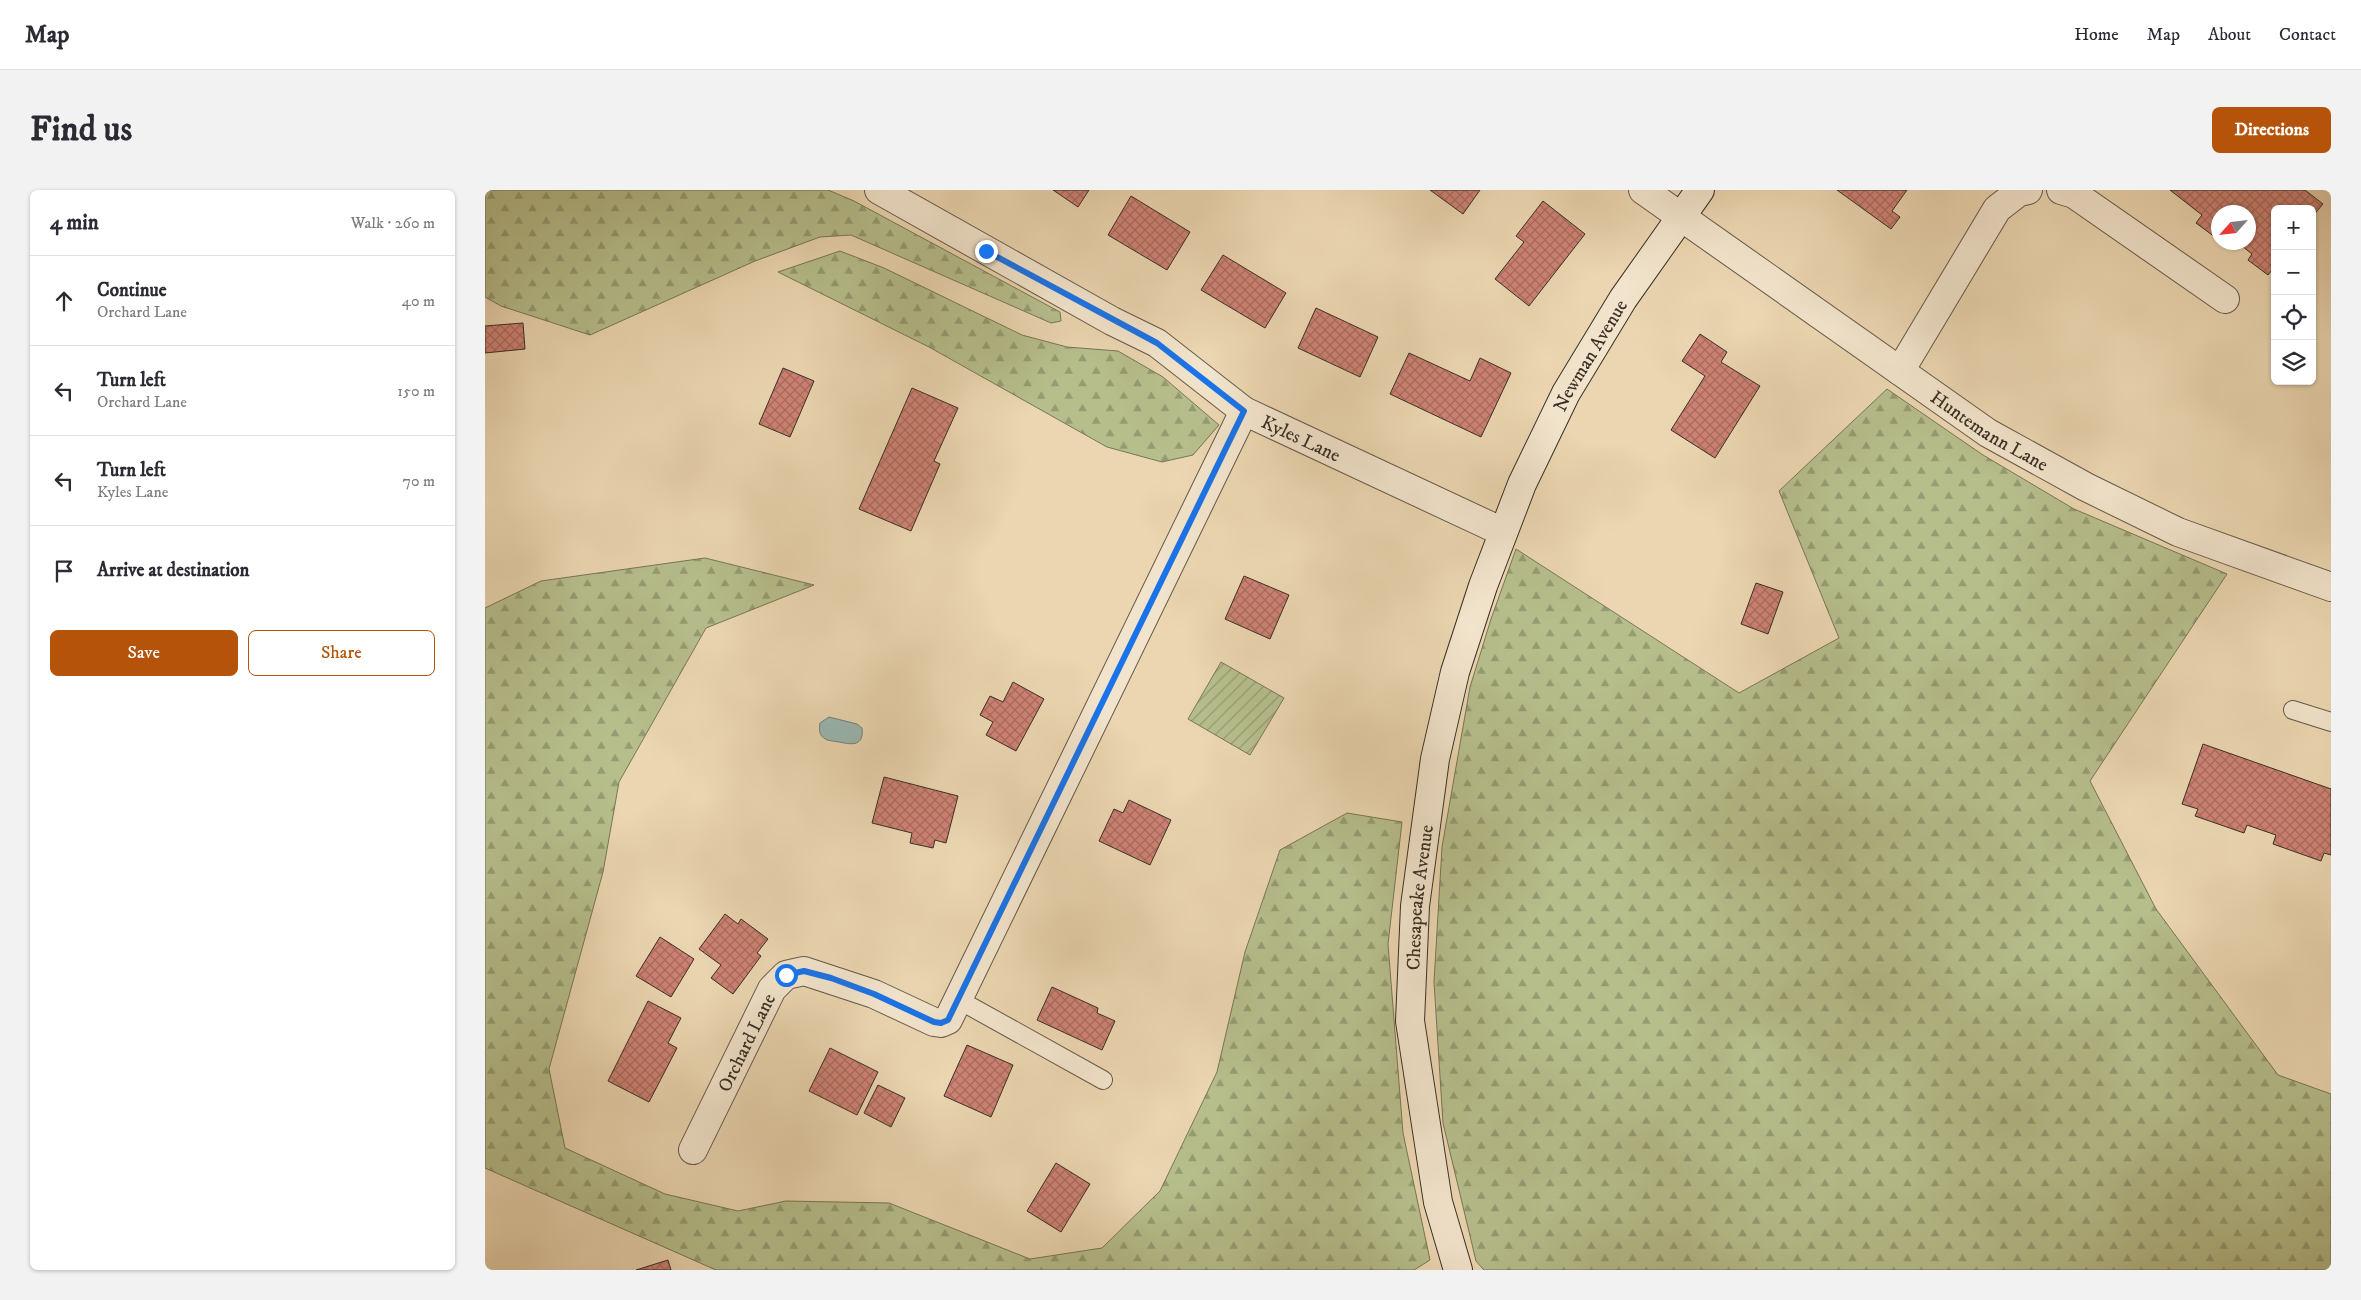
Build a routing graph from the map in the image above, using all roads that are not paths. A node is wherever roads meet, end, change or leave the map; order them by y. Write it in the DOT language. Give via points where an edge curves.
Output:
graph roads {
  1 [pos="879,190"];
  2 [pos="1643,190"];
  3 [pos="1700,190"];
  4 [pos="2028,190"];
  5 [pos="2061,190"];
  6 [pos="1681,215"];
  7 [pos="2225,299"];
  8 [pos="1900,370"];
  9 [pos="1244,411"];
  10 [pos="1503,532"];
  11 [pos="2331,587"];
  12 [pos="2293,710"];
  13 [pos="2331,722"];
  14 [pos="959,1000"];
  15 [pos="1103,1080"];
  16 [pos="693,1150"];
  17 [pos="1458,1270"];
  1 -- 9 [label="street, Kyles Lane" via="1157,343"];
  2 -- 6 [label="street, Huntemann Lane"];
  3 -- 6 [label="street, Newman Avenue"];
  4 -- 8 [label="street" via="2019,192 1997,209"];
  5 -- 7 [label="street" via="2074,194"];
  6 -- 8 [label="street, Huntemann Lane"];
  6 -- 10 [label="street, Newman Avenue" via="1623,299 1566,393 1522,484"];
  8 -- 11 [label="street, Huntemann Lane" via="1988,433 2086,486 2178,532"];
  9 -- 10 [label="street, Kyles Lane"];
  9 -- 14 [label="street, Orchard Lane"];
  10 -- 17 [label="street, Chesapeake Avenue" via="1455,672 1435,760 1415,906 1410,1021 1439,1202"];
  12 -- 13 [label="lane"];
  14 -- 15 [label="lane"];
  14 -- 16 [label="street, Orchard Lane" via="948,1020 934,1022 831,978 804,971 786,975 772,989"];
}
